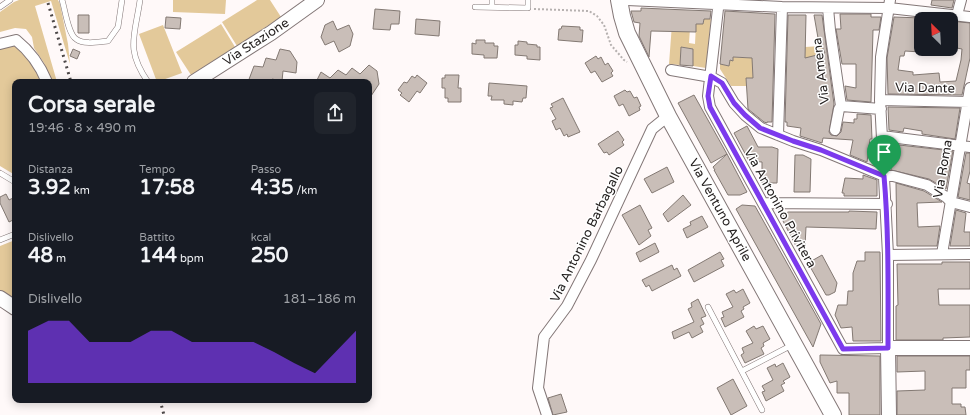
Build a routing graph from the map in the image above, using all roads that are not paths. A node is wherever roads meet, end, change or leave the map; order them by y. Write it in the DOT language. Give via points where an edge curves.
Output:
graph roads {
  1 [pos="10,0"];
  2 [pos="62,0"];
  3 [pos="122,0"];
  4 [pos="140,0"];
  5 [pos="317,0"];
  6 [pos="492,0"];
  7 [pos="528,0"];
  8 [pos="619,0"];
  9 [pos="627,0"];
  10 [pos="962,0"];
  11 [pos="719,2"];
  12 [pos="884,4"];
  13 [pos="782,6"];
  14 [pos="0,7"];
  15 [pos="476,7"];
  16 [pos="492,7"];
  17 [pos="828,8"];
  18 [pos="937,12"];
  19 [pos="958,12"];
  20 [pos="958,15"];
  21 [pos="970,17"];
  22 [pos="0,44"];
  23 [pos="671,70"];
  24 [pos="711,76"];
  25 [pos="46,79"];
  26 [pos="146,79"];
  27 [pos="199,79"];
  28 [pos="970,88"];
  29 [pos="969,102"];
  30 [pos="880,105"];
  31 [pos="842,106"];
  32 [pos="666,121"];
  33 [pos="835,130"];
  34 [pos="778,136"];
  35 [pos="882,136"];
  36 [pos="965,147"];
  37 [pos="0,173"];
  38 [pos="884,176"];
  39 [pos="12,180"];
  40 [pos="951,202"];
  41 [pos="763,203"];
  42 [pos="886,204"];
  43 [pos="970,207"];
  44 [pos="12,235"];
  45 [pos="0,240"];
  46 [pos="942,254"];
  47 [pos="970,254"];
  48 [pos="888,255"];
  49 [pos="0,298"];
  50 [pos="12,306"];
  51 [pos="708,307"];
  52 [pos="793,344"];
  53 [pos="888,348"];
  54 [pos="970,348"];
  55 [pos="742,371"];
  56 [pos="762,410"];
  57 [pos="547,415"];
  58 [pos="833,415"];
  59 [pos="889,415"];
  1 -- 14 [label="lane"];
  2 -- 3 [label="lane" via="71,34 76,40 89,42 108,41 118,27"];
  4 -- 26 [label="lane" via="132,42 134,56"];
  5 -- 27 [label="main road, Via Stazione"];
  6 -- 16 [label="lane"];
  7 -- 16 [label="lane" via="528,8"];
  8 -- 32 [label="main road, Via Ventuno Aprile" via="627,33"];
  9 -- 11 [label="street"];
  10 -- 19 [label="street"];
  11 -- 13 [label="street"];
  11 -- 24 [label="street, Via Antonino Privitera"];
  12 -- 17 [label="street"];
  12 -- 18 [label="street"];
  12 -- 30 [label="street"];
  13 -- 17 [label="street"];
  13 -- 34 [label="street"];
  15 -- 16 [label="lane"];
  17 -- 31 [label="street, Via Amena"];
  20 -- 21 [label="street"];
  22 -- 25 [label="street" via="16,40 37,60"];
  23 -- 24 [label="street"];
  24 -- 34 [label="street" via="722,83 745,115 760,128"];
  24 -- 41 [label="street, Via Antonino Privitera" via="708,96 710,107"];
  28 -- 29 [label="street, Via Roma"];
  29 -- 30 [label="street, Via Dante"];
  29 -- 36 [label="street, Via Roma"];
  30 -- 31 [label="street, Via Dante"];
  30 -- 35 [label="street"];
  31 -- 33 [label="street, Via Amena" via="838,109"];
  32 -- 52 [label="main road, Via Ventuno Aprile"];
  32 -- 57 [label="street, Via Antonino Barbagallo" via="652,129 591,260 567,306 544,337 538,388"];
  34 -- 38 [label="street" via="821,150"];
  35 -- 36 [label="street"];
  35 -- 38 [label="street"];
  36 -- 40 [label="street, Via Roma"];
  37 -- 39 [label="lane"];
  38 -- 40 [label="street" via="894,176 927,185 946,196"];
  38 -- 42 [label="street"];
  40 -- 43 [label="street"];
  40 -- 46 [label="street, Via Roma"];
  41 -- 42 [label="street"];
  41 -- 53 [label="street, Via Antonino Privitera" via="843,349"];
  42 -- 48 [label="street"];
  44 -- 45 [label="lane"];
  46 -- 47 [label="street"];
  46 -- 48 [label="street"];
  48 -- 53 [label="street"];
  49 -- 50 [label="main road"];
  51 -- 55 [label="lane"];
  52 -- 55 [label="lane"];
  52 -- 58 [label="main road, Via Ventuno Aprile"];
  53 -- 54 [label="main road"];
  53 -- 59 [label="main road"];
  55 -- 56 [label="lane"];
}
